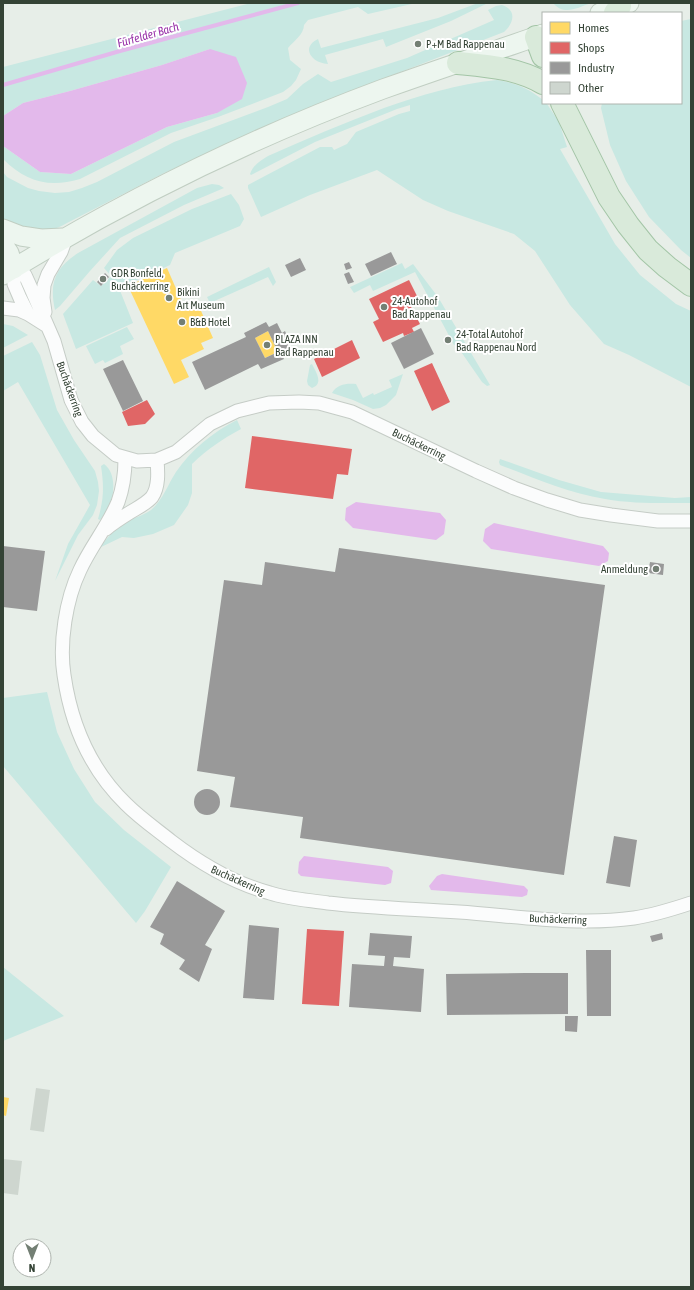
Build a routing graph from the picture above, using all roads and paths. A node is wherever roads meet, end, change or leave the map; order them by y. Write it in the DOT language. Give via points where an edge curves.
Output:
graph roads {
  1 [pos="541,42"];
  2 [pos="458,63"];
  3 [pos="542,82"];
  4 [pos="575,105"];
  5 [pos="3,229"];
  6 [pos="66,238"];
  7 [pos="3,244"];
  8 [pos="7,270"];
  9 [pos="691,285"];
  10 [pos="3,308"];
  11 [pos="28,314"];
  12 [pos="47,326"];
  13 [pos="125,459"];
  14 [pos="157,460"];
  15 [pos="691,521"];
  16 [pos="102,531"];
  17 [pos="691,903"];
  1 -- 2 [label="main road"];
  2 -- 3 [label="highway" via="516,71"];
  2 -- 6 [label="main road" via="361,98 227,154"];
  4 -- 9 [label="highway" via="592,165 609,197 648,250"];
  5 -- 6 [label="main road" via="20,236 41,239"];
  6 -- 8 [label="main road"];
  6 -- 12 [label="street, Buchäckerring" via="44,285"];
  7 -- 8 [label="main road" via="9,253"];
  8 -- 11 [label="street"];
  8 -- 12 [label="street, Buchäckerring" via="25,275"];
  10 -- 11 [label="street"];
  11 -- 12 [label="street"];
  12 -- 13 [label="street, Buchäckerring" via="54,341 71,400 82,422 93,436 116,455"];
  13 -- 14 [label="street, Buchäckerring"];
  13 -- 16 [label="street, Buchäckerring" via="119,500"];
  14 -- 15 [label="street, Buchäckerring" via="176,452 210,424 237,411 269,403 319,403 352,412 476,471 547,500 580,510 611,515 658,521"];
  14 -- 16 [label="street, Buchäckerring" via="158,473 152,496"];
  16 -- 17 [label="street, Buchäckerring" via="79,570 70,597 63,645 69,705 79,736 93,764 110,788 126,805 194,858 222,875 271,894 365,907 586,921 635,918"];
}
